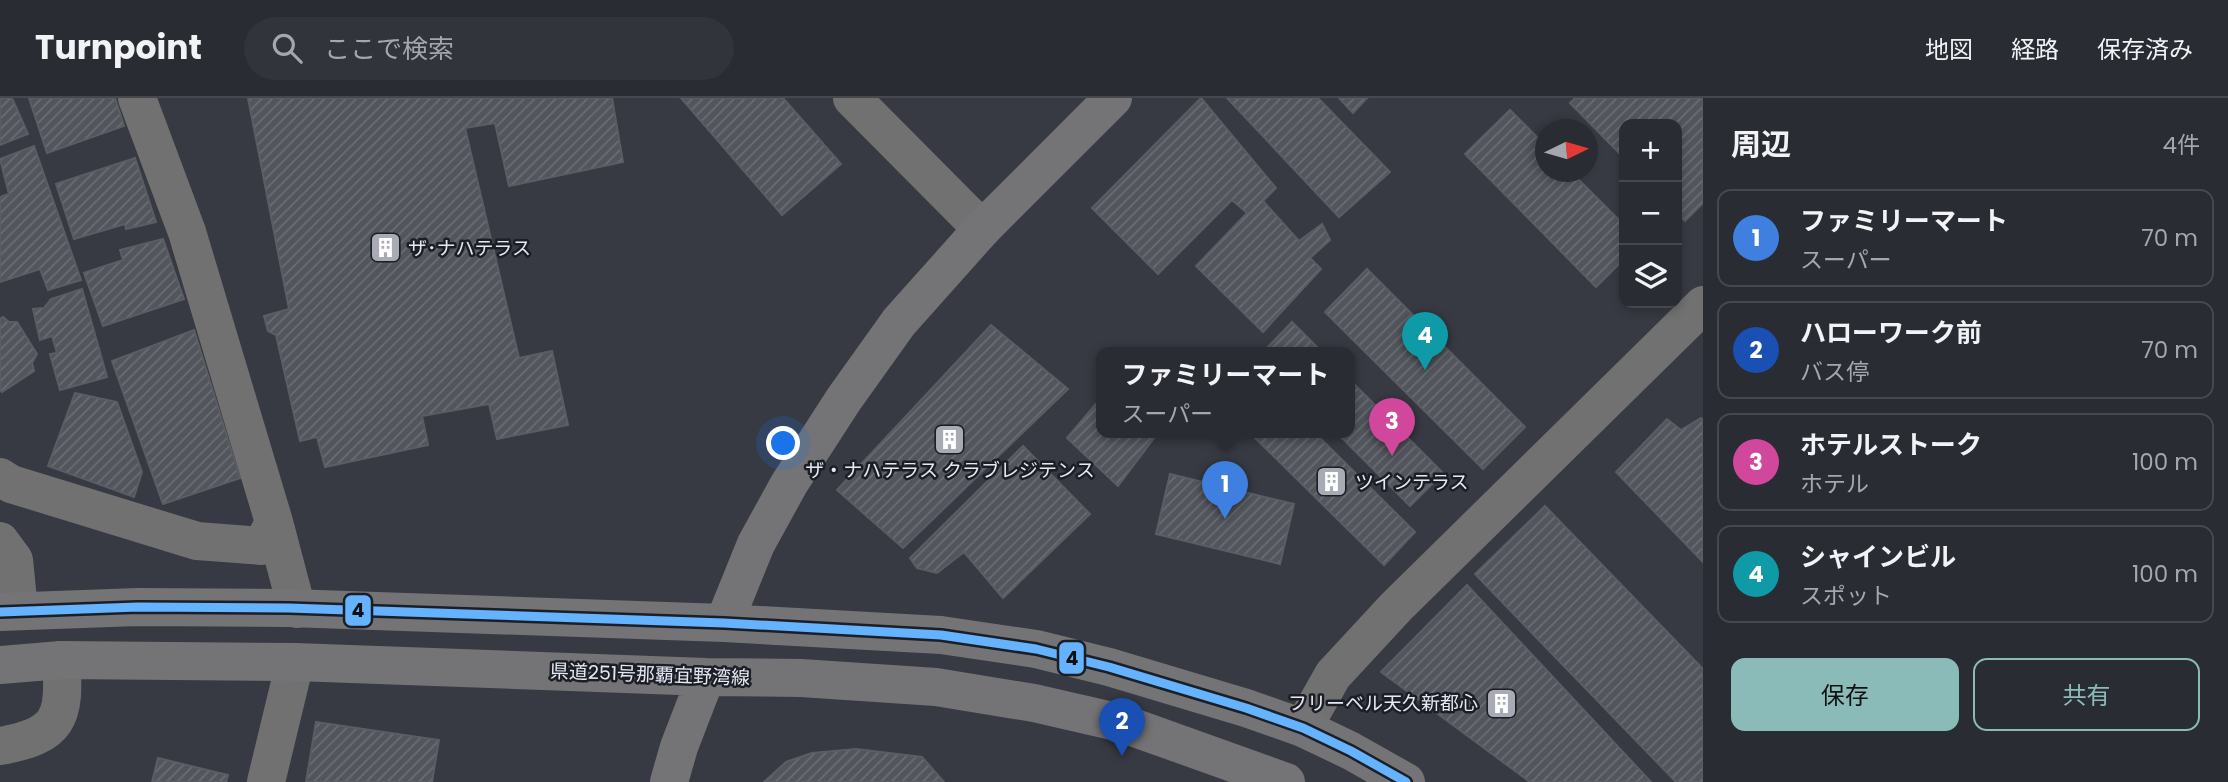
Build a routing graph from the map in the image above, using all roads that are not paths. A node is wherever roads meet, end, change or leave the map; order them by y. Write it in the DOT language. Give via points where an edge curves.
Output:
graph roads {
  1 [pos="137,98"];
  2 [pos="852,98"];
  3 [pos="1113,98"];
  4 [pos="982,229"];
  5 [pos="1703,305"];
  6 [pos="0,477"];
  7 [pos="274,522"];
  8 [pos="0,541"];
  9 [pos="297,609"];
  10 [pos="9,611"];
  11 [pos="724,623"];
  12 [pos="61,660"];
  13 [pos="295,662"];
  14 [pos="0,665"];
  15 [pos="706,677"];
  16 [pos="1303,728"];
  17 [pos="0,746"];
  18 [pos="265,782"];
  19 [pos="669,782"];
  20 [pos="1286,782"];
  21 [pos="1406,782"];
  1 -- 7 [label="street" via="187,232"];
  2 -- 4 [label="street"];
  3 -- 4 [label="main road"];
  4 -- 11 [label="main road" via="900,322 830,420 756,544"];
  5 -- 16 [label="street" via="1396,607 1333,675"];
  6 -- 7 [label="street" via="197,541 262,546"];
  7 -- 9 [label="street"];
  8 -- 10 [label="street" via="14,560"];
  9 -- 10 [label="main road"];
  9 -- 11 [label="main road"];
  11 -- 16 [label="main road" via="941,635 1036,649 1110,667"];
  12 -- 13 [label="main road, 県道251号那覇宜野湾線"];
  12 -- 14 [label="main road, 県道251号那覇宜野湾線"];
  12 -- 17 [label="street" via="62,699 55,721 41,736"];
  13 -- 15 [label="main road, 県道251号那覇宜野湾線"];
  13 -- 18 [label="street"];
  15 -- 19 [label="main road"];
  15 -- 20 [label="main road, 県道251号那覇宜野湾線" via="936,687 1034,703 1121,723"];
  16 -- 21 [label="main road"];
}
